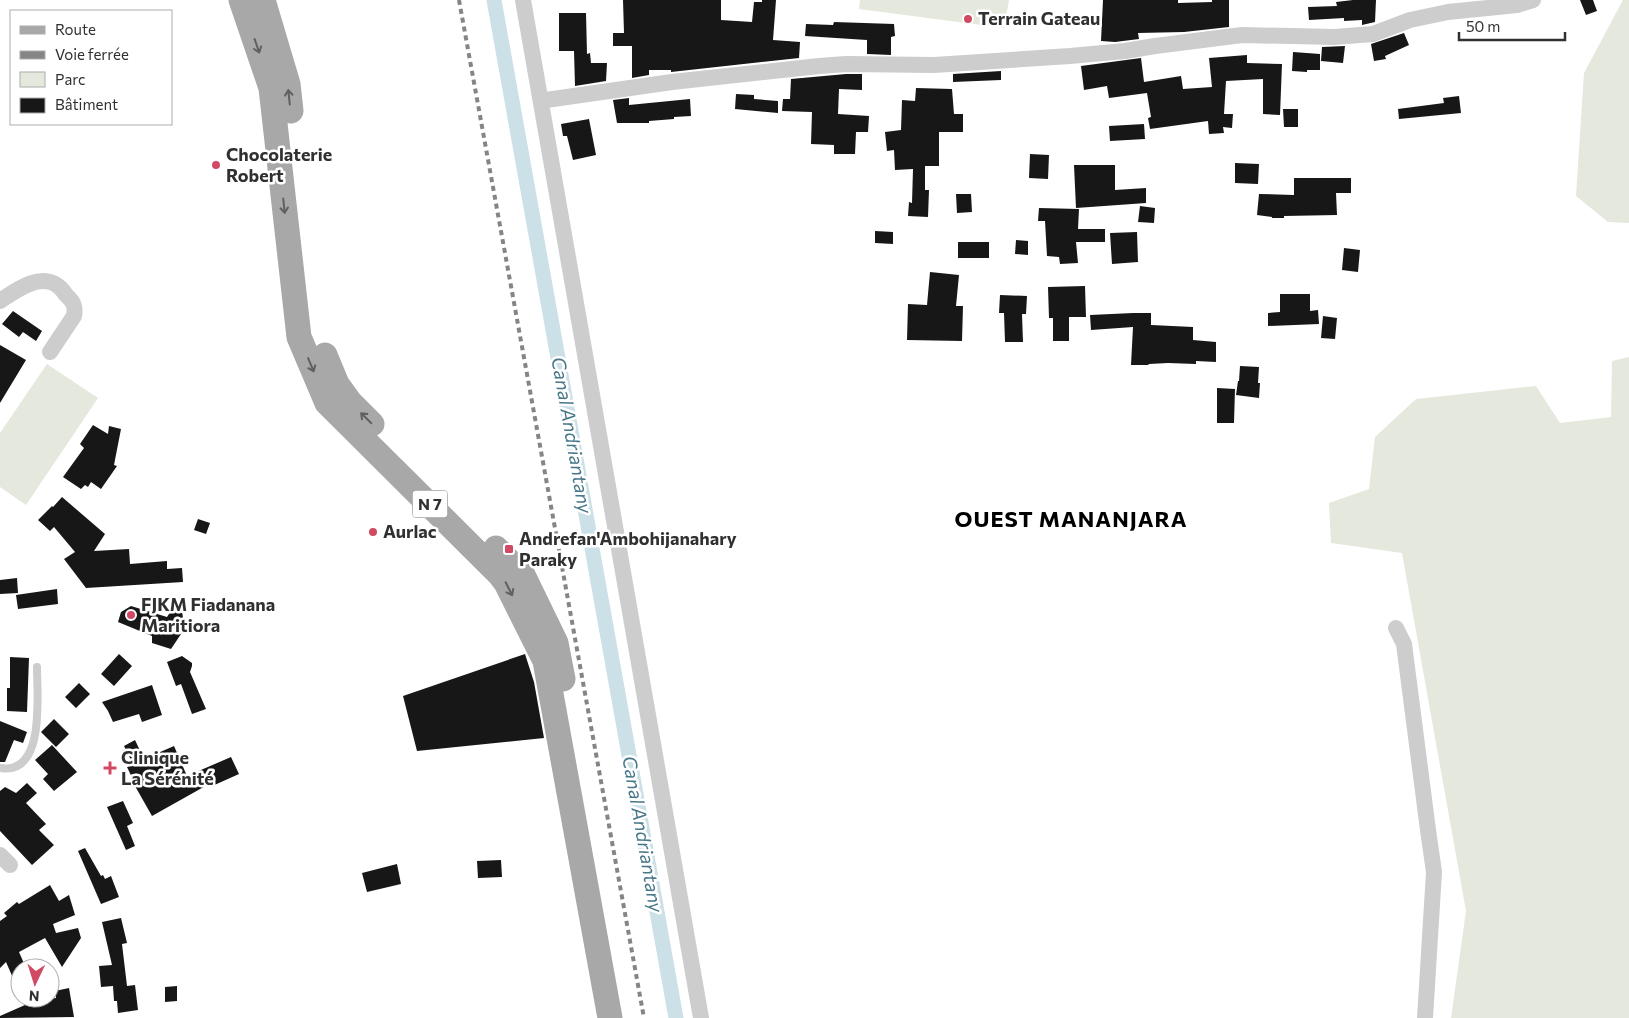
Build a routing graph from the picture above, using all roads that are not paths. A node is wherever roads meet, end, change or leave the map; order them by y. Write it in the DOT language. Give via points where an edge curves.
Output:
graph roads {
  1 [pos="241,0"];
  2 [pos="263,0"];
  3 [pos="523,0"];
  4 [pos="1534,0"];
  5 [pos="541,103"];
  6 [pos="0,301"];
  7 [pos="50,352"];
  8 [pos="1396,628"];
  9 [pos="37,667"];
  10 [pos="0,768"];
  11 [pos="610,1018"];
  12 [pos="624,1018"];
  13 [pos="701,1018"];
  14 [pos="1425,1018"];
  1 -- 11 [label="main road, N 7, one-way" via="271,88 299,337 327,403 500,575 544,661"];
  12 -- 2 [label="main road, N 7, one-way" via="556,643 523,575 350,402 337,384 316,334 288,84"];
  3 -- 5 [label="street"];
  4 -- 5 [label="street" via="1410,20 1374,34 1334,37 1242,35 1070,56 934,65 819,66 672,82"];
  5 -- 13 [label="street"];
  6 -- 7 [label="street" via="33,282 58,285 73,302 75,312"];
  8 -- 14 [label="street" via="1404,644 1434,872"];
  9 -- 10 [label="lane" via="33,747 29,756 14,768"];
}
